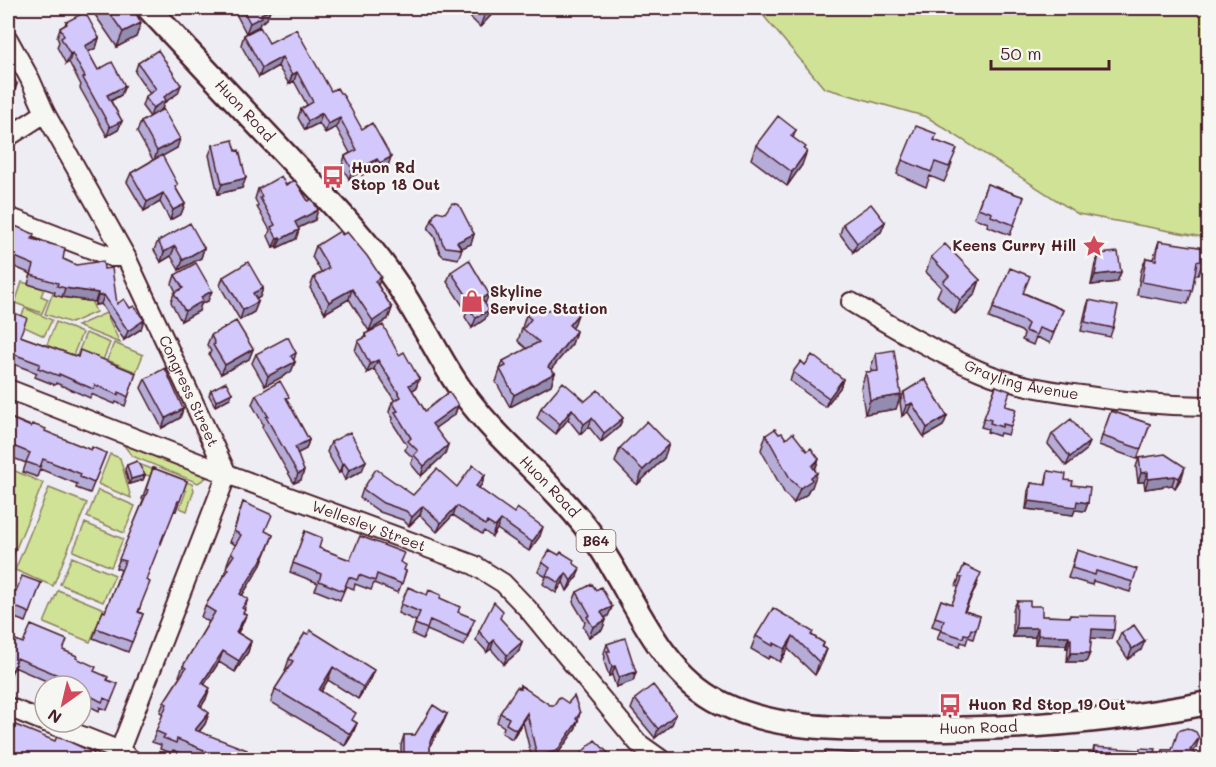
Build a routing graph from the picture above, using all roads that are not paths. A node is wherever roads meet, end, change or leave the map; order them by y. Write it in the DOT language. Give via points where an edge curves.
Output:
graph roads {
  1 [pos="148,8"];
  2 [pos="8,39"];
  3 [pos="45,113"];
  4 [pos="8,137"];
  5 [pos="8,217"];
  6 [pos="126,257"];
  7 [pos="851,302"];
  8 [pos="8,389"];
  9 [pos="1209,406"];
  10 [pos="228,474"];
  11 [pos="1209,703"];
  12 [pos="8,707"];
  13 [pos="33,717"];
  14 [pos="72,734"];
  15 [pos="123,757"];
  16 [pos="662,759"];
  1 -- 11 [label="main road, Huon Road / B64" via="369,246 402,290 467,398 580,520 660,645 679,670 707,695 740,711 780,722 868,729 965,730 1052,725"];
  2 -- 3 [label="street, Congress Street"];
  3 -- 4 [label="street"];
  3 -- 6 [label="street, Congress Street"];
  5 -- 6 [label="street" via="112,257"];
  6 -- 10 [label="street, Congress Street"];
  7 -- 9 [label="street, Grayling Avenue" via="940,352 1019,384 1114,400"];
  8 -- 10 [label="street, Wellesley Street"];
  10 -- 15 [label="street"];
  10 -- 16 [label="street, Wellesley Street" via="474,565 503,583 638,743"];
  12 -- 13 [label="street"];
  14 -- 15 [label="street"];
}
